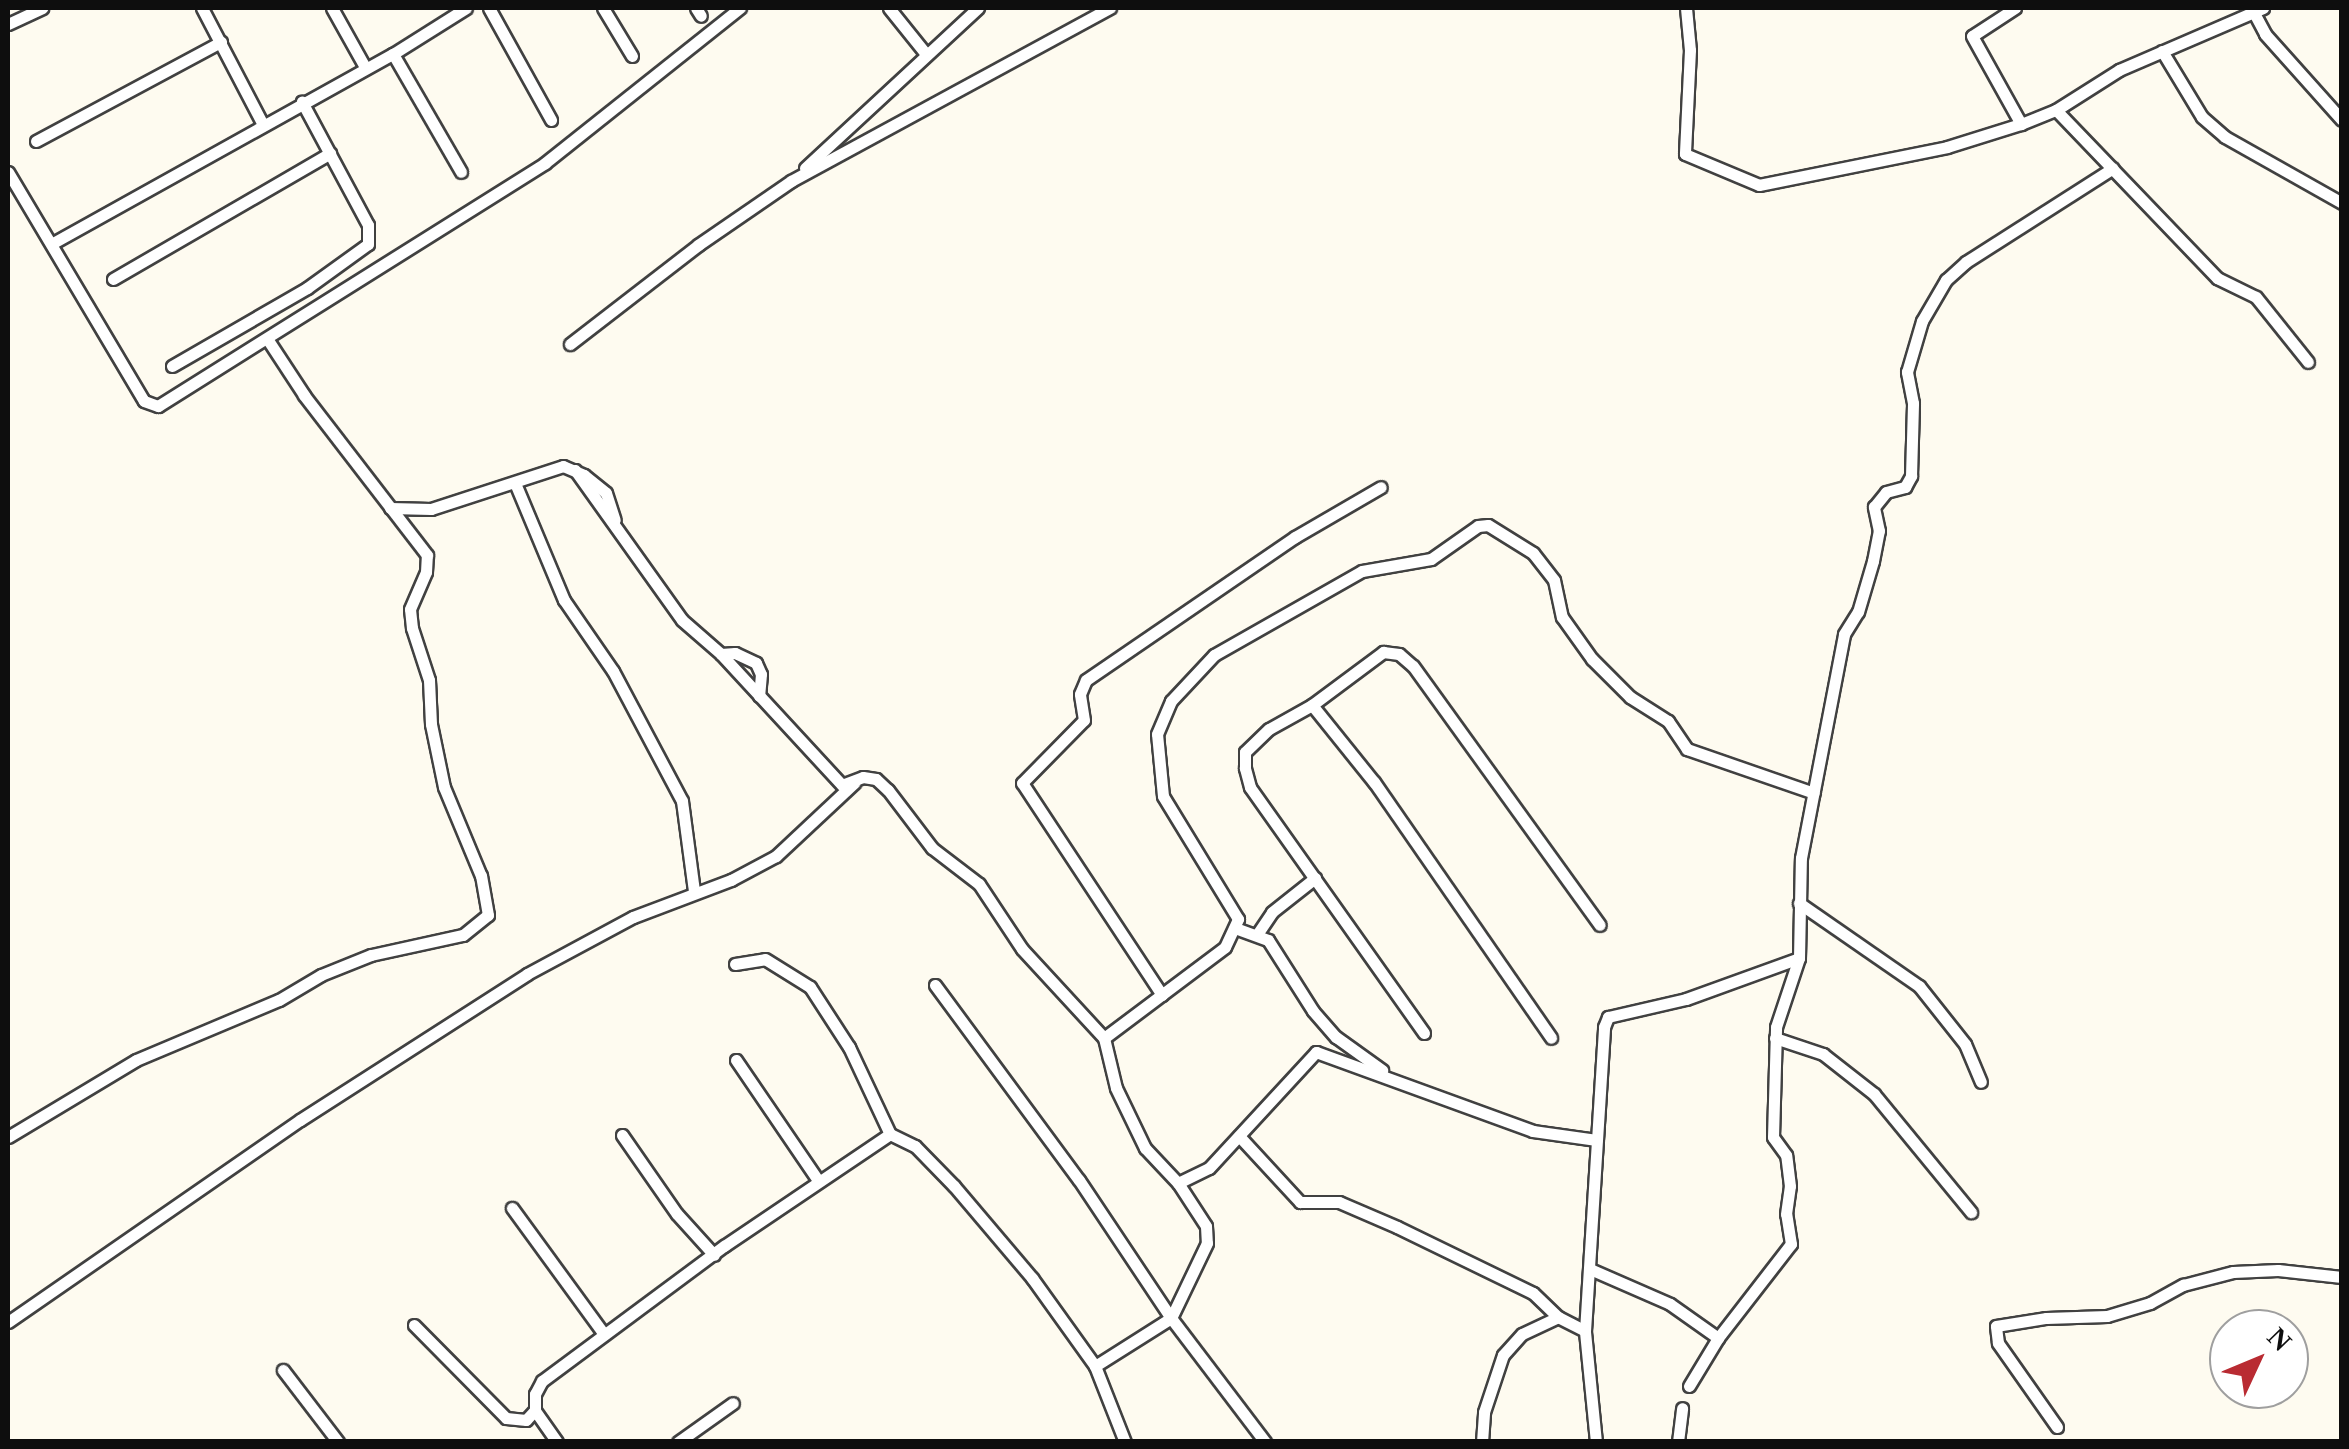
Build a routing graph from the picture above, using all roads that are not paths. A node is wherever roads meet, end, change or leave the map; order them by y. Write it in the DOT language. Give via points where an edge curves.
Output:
graph roads {
  1 [pos="42,8"];
  2 [pos="202,8"];
  3 [pos="332,8"];
  4 [pos="489,8"];
  5 [pos="603,8"];
  6 [pos="740,8"];
  7 [pos="889,8"];
  8 [pos="978,8"];
  9 [pos="1110,8"];
  10 [pos="1686,8"];
  11 [pos="2015,8"];
  12 [pos="461,9"];
  13 [pos="2249,10"];
  14 [pos="8,24"];
  15 [pos="220,42"];
  16 [pos="2162,51"];
  17 [pos="393,54"];
  18 [pos="926,54"];
  19 [pos="632,56"];
  20 [pos="366,67"];
  21 [pos="302,102"];
  22 [pos="2056,110"];
  23 [pos="552,120"];
  24 [pos="2342,120"];
  25 [pos="262,123"];
  26 [pos="2021,124"];
  27 [pos="36,140"];
  28 [pos="330,153"];
  29 [pos="2113,168"];
  30 [pos="8,172"];
  31 [pos="462,172"];
  32 [pos="791,181"];
  33 [pos="2342,203"];
  34 [pos="53,243"];
  35 [pos="113,278"];
  36 [pos="268,340"];
  37 [pos="570,344"];
  38 [pos="2308,362"];
  39 [pos="172,366"];
  40 [pos="514,483"];
  41 [pos="1382,488"];
  42 [pos="390,508"];
  43 [pos="720,654"];
  44 [pos="759,696"];
  45 [pos="1312,705"];
  46 [pos="854,783"];
  47 [pos="1814,793"];
  48 [pos="1314,878"];
  49 [pos="694,891"];
  50 [pos="1799,903"];
  51 [pos="1600,925"];
  52 [pos="1236,928"];
  53 [pos="1258,932"];
  54 [pos="1799,958"];
  55 [pos="735,964"];
  56 [pos="935,985"];
  57 [pos="1162,995"];
  58 [pos="1424,1033"];
  59 [pos="1104,1038"];
  60 [pos="1552,1038"];
  61 [pos="1775,1038"];
  62 [pos="736,1060"];
  63 [pos="1981,1082"];
  64 [pos="1401,1083"];
  65 [pos="890,1134"];
  66 [pos="622,1135"];
  67 [pos="1239,1136"];
  68 [pos="8,1138"];
  69 [pos="1596,1140"];
  70 [pos="818,1180"];
  71 [pos="1178,1183"];
  72 [pos="512,1208"];
  73 [pos="1970,1212"];
  74 [pos="714,1254"];
  75 [pos="1590,1268"];
  76 [pos="2342,1277"];
  77 [pos="1558,1317"];
  78 [pos="1171,1318"];
  79 [pos="8,1322"];
  80 [pos="414,1325"];
  81 [pos="1585,1330"];
  82 [pos="604,1334"];
  83 [pos="1718,1338"];
  84 [pos="1095,1366"];
  85 [pos="283,1370"];
  86 [pos="1689,1386"];
  87 [pos="732,1403"];
  88 [pos="1682,1408"];
  89 [pos="534,1410"];
  90 [pos="2057,1427"];
  91 [pos="338,1442"];
  92 [pos="557,1442"];
  93 [pos="678,1442"];
  94 [pos="1126,1442"];
  95 [pos="1265,1442"];
  96 [pos="1482,1442"];
  97 [pos="1596,1442"];
  98 [pos="1678,1442"];
  1 -- 14 [label="street"];
  2 -- 15 [label="street"];
  3 -- 20 [label="street"];
  4 -- 23 [label="street"];
  5 -- 19 [label="street"];
  6 -- 36 [label="street" via="545,163"];
  7 -- 18 [label="street"];
  8 -- 18 [label="street"];
  9 -- 32 [label="street"];
  10 -- 26 [label="street" via="1684,154 1759,185 1947,147"];
  11 -- 26 [label="street" via="1972,36"];
  12 -- 17 [label="street"];
  13 -- 16 [label="street"];
  13 -- 24 [label="street"];
  15 -- 25 [label="street"];
  15 -- 27 [label="street"];
  16 -- 22 [label="street"];
  16 -- 33 [label="street" via="2202,116 2225,136"];
  17 -- 20 [label="street"];
  17 -- 31 [label="street"];
  18 -- 32 [label="street"];
  20 -- 21 [label="street"];
  21 -- 25 [label="street"];
  21 -- 28 [label="street"];
  22 -- 26 [label="street"];
  22 -- 29 [label="street"];
  25 -- 34 [label="street"];
  28 -- 35 [label="street"];
  28 -- 39 [label="street" via="368,226 371,238 362,252"];
  29 -- 38 [label="street" via="2217,278 2256,297"];
  29 -- 47 [label="street" via="1966,262 1946,280 1922,320 1906,372 1913,402 1910,476 1905,487 1886,492 1874,507 1873,561 1844,634"];
  30 -- 34 [label="street"];
  32 -- 37 [label="street"];
  34 -- 36 [label="street" via="151,406"];
  36 -- 42 [label="street"];
  40 -- 42 [label="street" via="431,509"];
  40 -- 43 [label="street" via="562,466 574,470 682,620"];
  40 -- 49 [label="street" via="564,600 613,671 682,801"];
  41 -- 57 [label="street" via="1295,537 1086,680 1080,694 1084,720 1022,783"];
  42 -- 68 [label="street" via="427,555 410,610 412,628 430,680 444,787 482,876 488,915 463,935 370,954 136,1060"];
  43 -- 44 [label="street"];
  43 -- 44 [label="street" via="756,663"];
  44 -- 46 [label="street" via="842,785"];
  45 -- 48 [label="street" via="1269,729 1245,752 1244,768 1250,787"];
  45 -- 51 [label="street" via="1383,652 1400,654"];
  45 -- 60 [label="street" via="1374,782"];
  46 -- 49 [label="street" via="776,856"];
  46 -- 59 [label="street" via="876,779 888,790 932,848 979,884 1022,949"];
  47 -- 50 [label="street"];
  47 -- 52 [label="street" via="1687,749 1668,721 1630,697 1592,659 1562,617 1554,580 1533,554 1488,525 1478,526 1431,559 1346,580 1214,655 1171,700 1157,734 1162,796 1238,919"];
  48 -- 53 [label="street"];
  48 -- 58 [label="street"];
  49 -- 79 [label="street" via="527,974 300,1120"];
  50 -- 54 [label="street"];
  50 -- 63 [label="street" via="1918,986 1965,1044"];
  52 -- 53 [label="street"];
  52 -- 57 [label="street" via="1225,947"];
  53 -- 64 [label="street" via="1336,1037"];
  54 -- 61 [label="street" via="1782,997"];
  54 -- 69 [label="street" via="1608,1017"];
  55 -- 65 [label="street" via="764,960 810,987 849,1047"];
  56 -- 78 [label="street"];
  57 -- 59 [label="street"];
  59 -- 71 [label="street" via="1116,1088 1145,1148"];
  61 -- 73 [label="street" via="1823,1054 1874,1094"];
  61 -- 83 [label="street" via="1774,1136 1786,1155 1791,1244"];
  62 -- 70 [label="street"];
  64 -- 67 [label="street" via="1316,1052"];
  64 -- 69 [label="street" via="1532,1131"];
  65 -- 70 [label="street"];
  65 -- 84 [label="street" via="914,1146 954,1186"];
  66 -- 74 [label="street" via="676,1214"];
  67 -- 71 [label="street" via="1209,1168"];
  67 -- 77 [label="street" via="1300,1202 1339,1202 1397,1227 1534,1294"];
  69 -- 75 [label="street"];
  70 -- 74 [label="street"];
  71 -- 78 [label="street" via="1206,1226 1207,1243"];
  72 -- 82 [label="street"];
  74 -- 82 [label="street"];
  75 -- 81 [label="street"];
  75 -- 83 [label="street" via="1670,1304"];
  76 -- 90 [label="street" via="2233,1272 2106,1316 1996,1326 1998,1343"];
  77 -- 81 [label="street"];
  77 -- 96 [label="street" via="1522,1334 1503,1356 1484,1412"];
  78 -- 84 [label="street"];
  78 -- 95 [label="street"];
  80 -- 89 [label="street" via="506,1418 526,1420"];
  81 -- 97 [label="street"];
  82 -- 89 [label="street" via="542,1381"];
  83 -- 86 [label="street"];
  84 -- 94 [label="street"];
  85 -- 91 [label="street"];
  87 -- 93 [label="street"];
  88 -- 98 [label="street"];
  89 -- 92 [label="street"];
}
